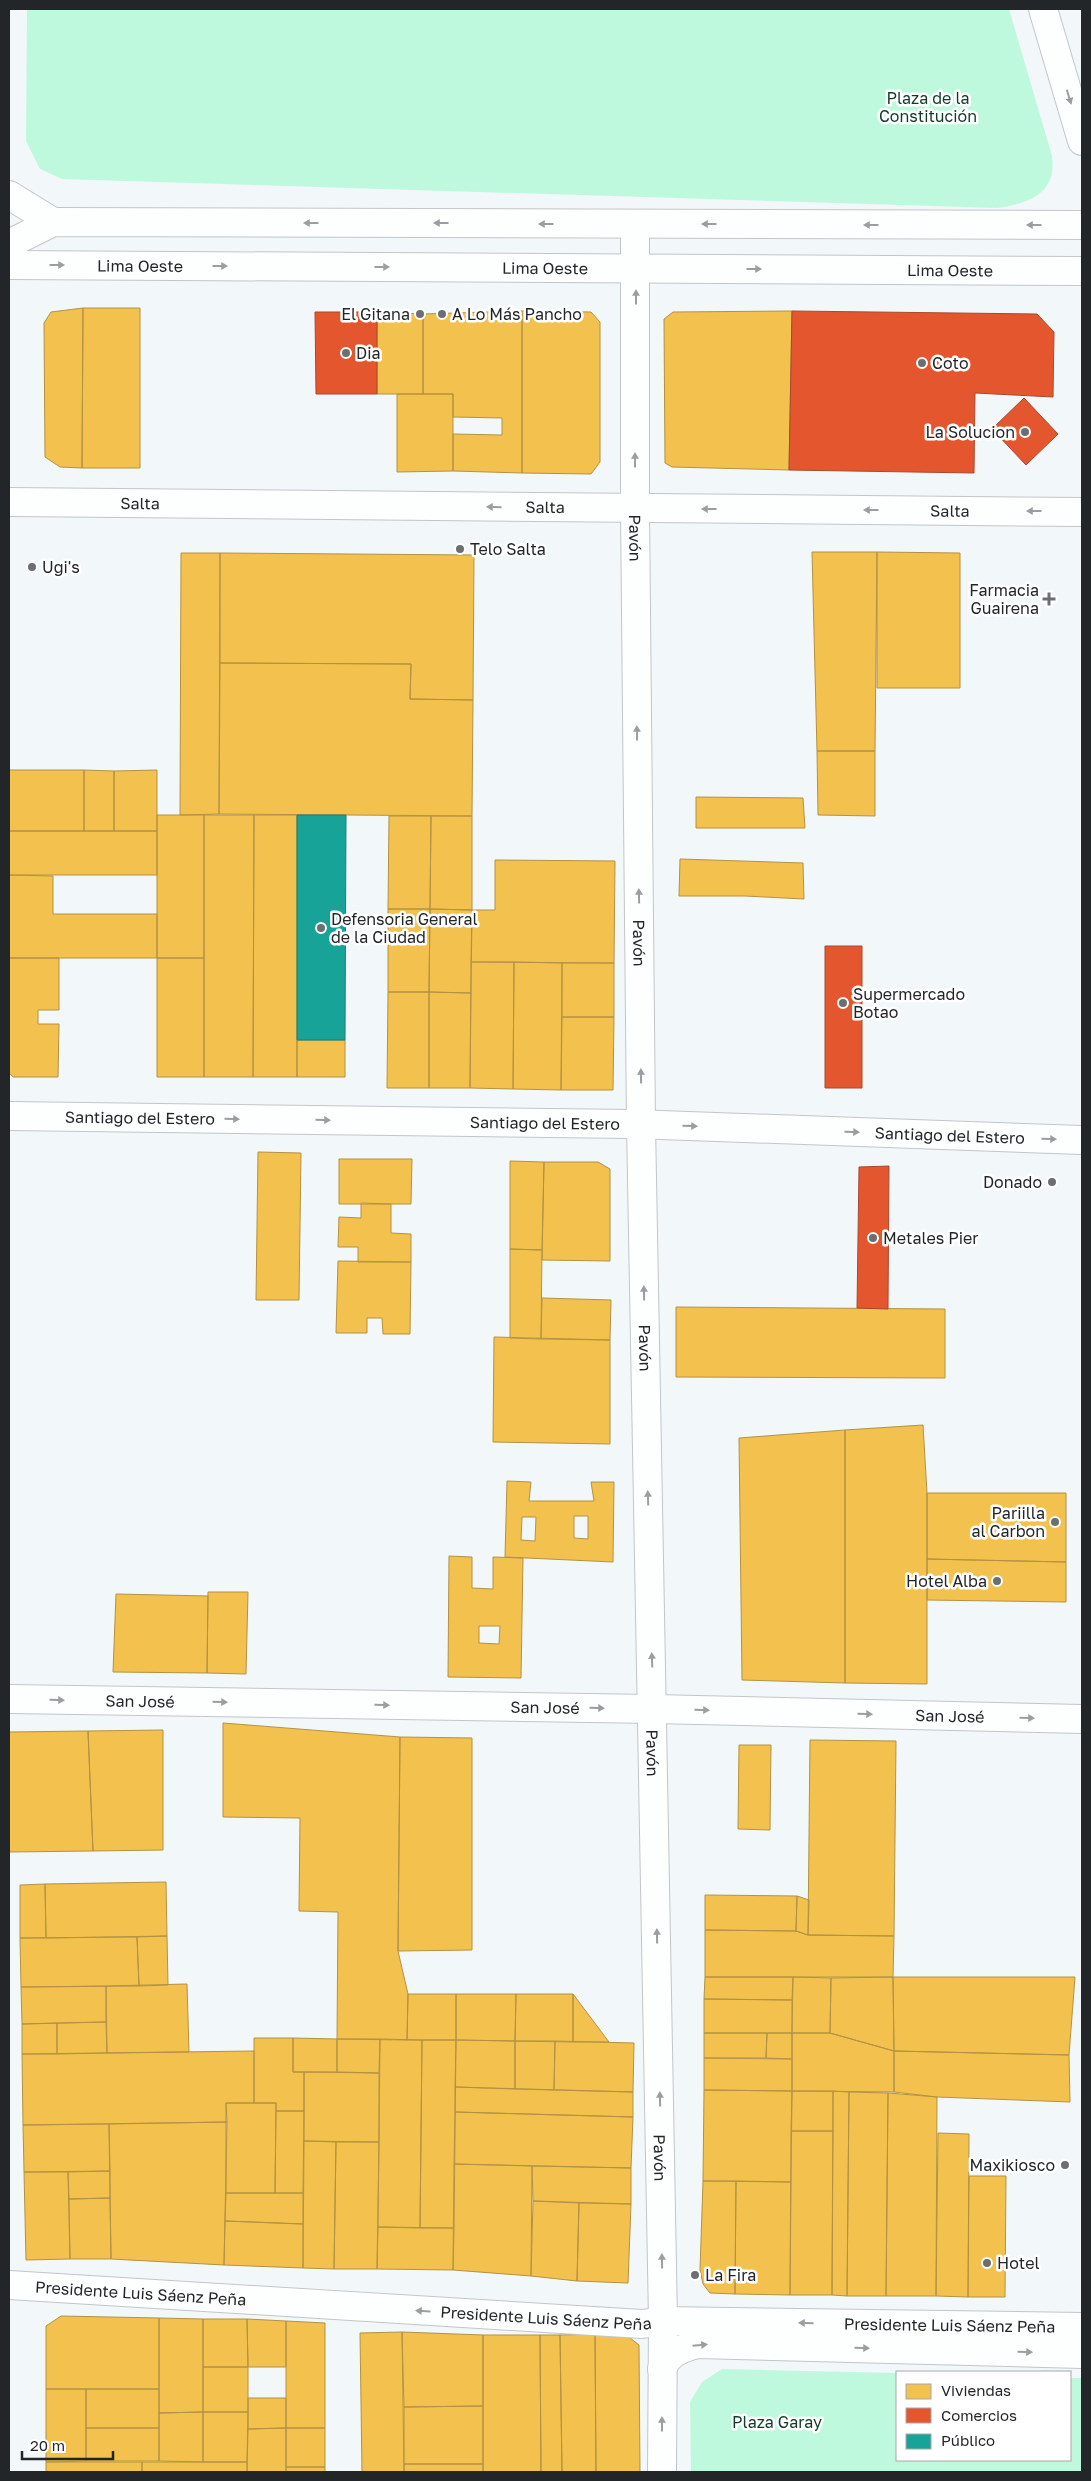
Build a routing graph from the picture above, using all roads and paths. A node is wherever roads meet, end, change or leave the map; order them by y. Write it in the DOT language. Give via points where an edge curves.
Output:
graph roads {
  1 [pos="1043,9"];
  2 [pos="1082,140"];
  3 [pos="9,194"];
  4 [pos="53,222"];
  5 [pos="635,224"];
  6 [pos="1082,225"];
  7 [pos="9,244"];
  8 [pos="9,265"];
  9 [pos="636,269"];
  10 [pos="1082,271"];
  11 [pos="9,502"];
  12 [pos="635,509"];
  13 [pos="1082,512"];
  14 [pos="9,1116"];
  15 [pos="641,1124"];
  16 [pos="1082,1140"];
  17 [pos="9,1699"];
  18 [pos="653,1709"];
  19 [pos="1082,1719"];
  20 [pos="9,2285"];
  21 [pos="663,2321"];
  22 [pos="1082,2327"];
  23 [pos="1082,2354"];
  24 [pos="662,2369"];
  25 [pos="662,2472"];
  1 -- 2 [label="street, one-way"];
  3 -- 4 [label="street"];
  5 -- 4 [label="street, one-way"];
  4 -- 7 [label="street"];
  6 -- 5 [label="street, one-way"];
  5 -- 9 [label="street, Pavón"];
  8 -- 9 [label="street, Lima Oeste, one-way"];
  9 -- 10 [label="street, Lima Oeste, one-way"];
  12 -- 9 [label="street, Pavón, one-way"];
  12 -- 11 [label="street, Salta, one-way"];
  13 -- 12 [label="street, Salta, one-way"];
  15 -- 12 [label="street, Pavón, one-way"];
  14 -- 15 [label="street, Santiago del Estero, one-way"];
  15 -- 16 [label="street, Santiago del Estero, one-way"];
  18 -- 15 [label="street, Pavón, one-way"];
  17 -- 18 [label="street, San José, one-way"];
  18 -- 19 [label="street, San José, one-way"];
  21 -- 18 [label="street, Pavón, one-way"];
  21 -- 20 [label="street, Presidente Luis Sáenz Peña, one-way" via="642,2324"];
  22 -- 21 [label="street, Presidente Luis Sáenz Peña, one-way"];
  21 -- 24 [label="street, Pavón"];
  24 -- 23 [label="street, Presidente Luis Sáenz Peña, one-way" via="671,2355 698,2344"];
  25 -- 24 [label="street, Pavón, one-way"];
}
